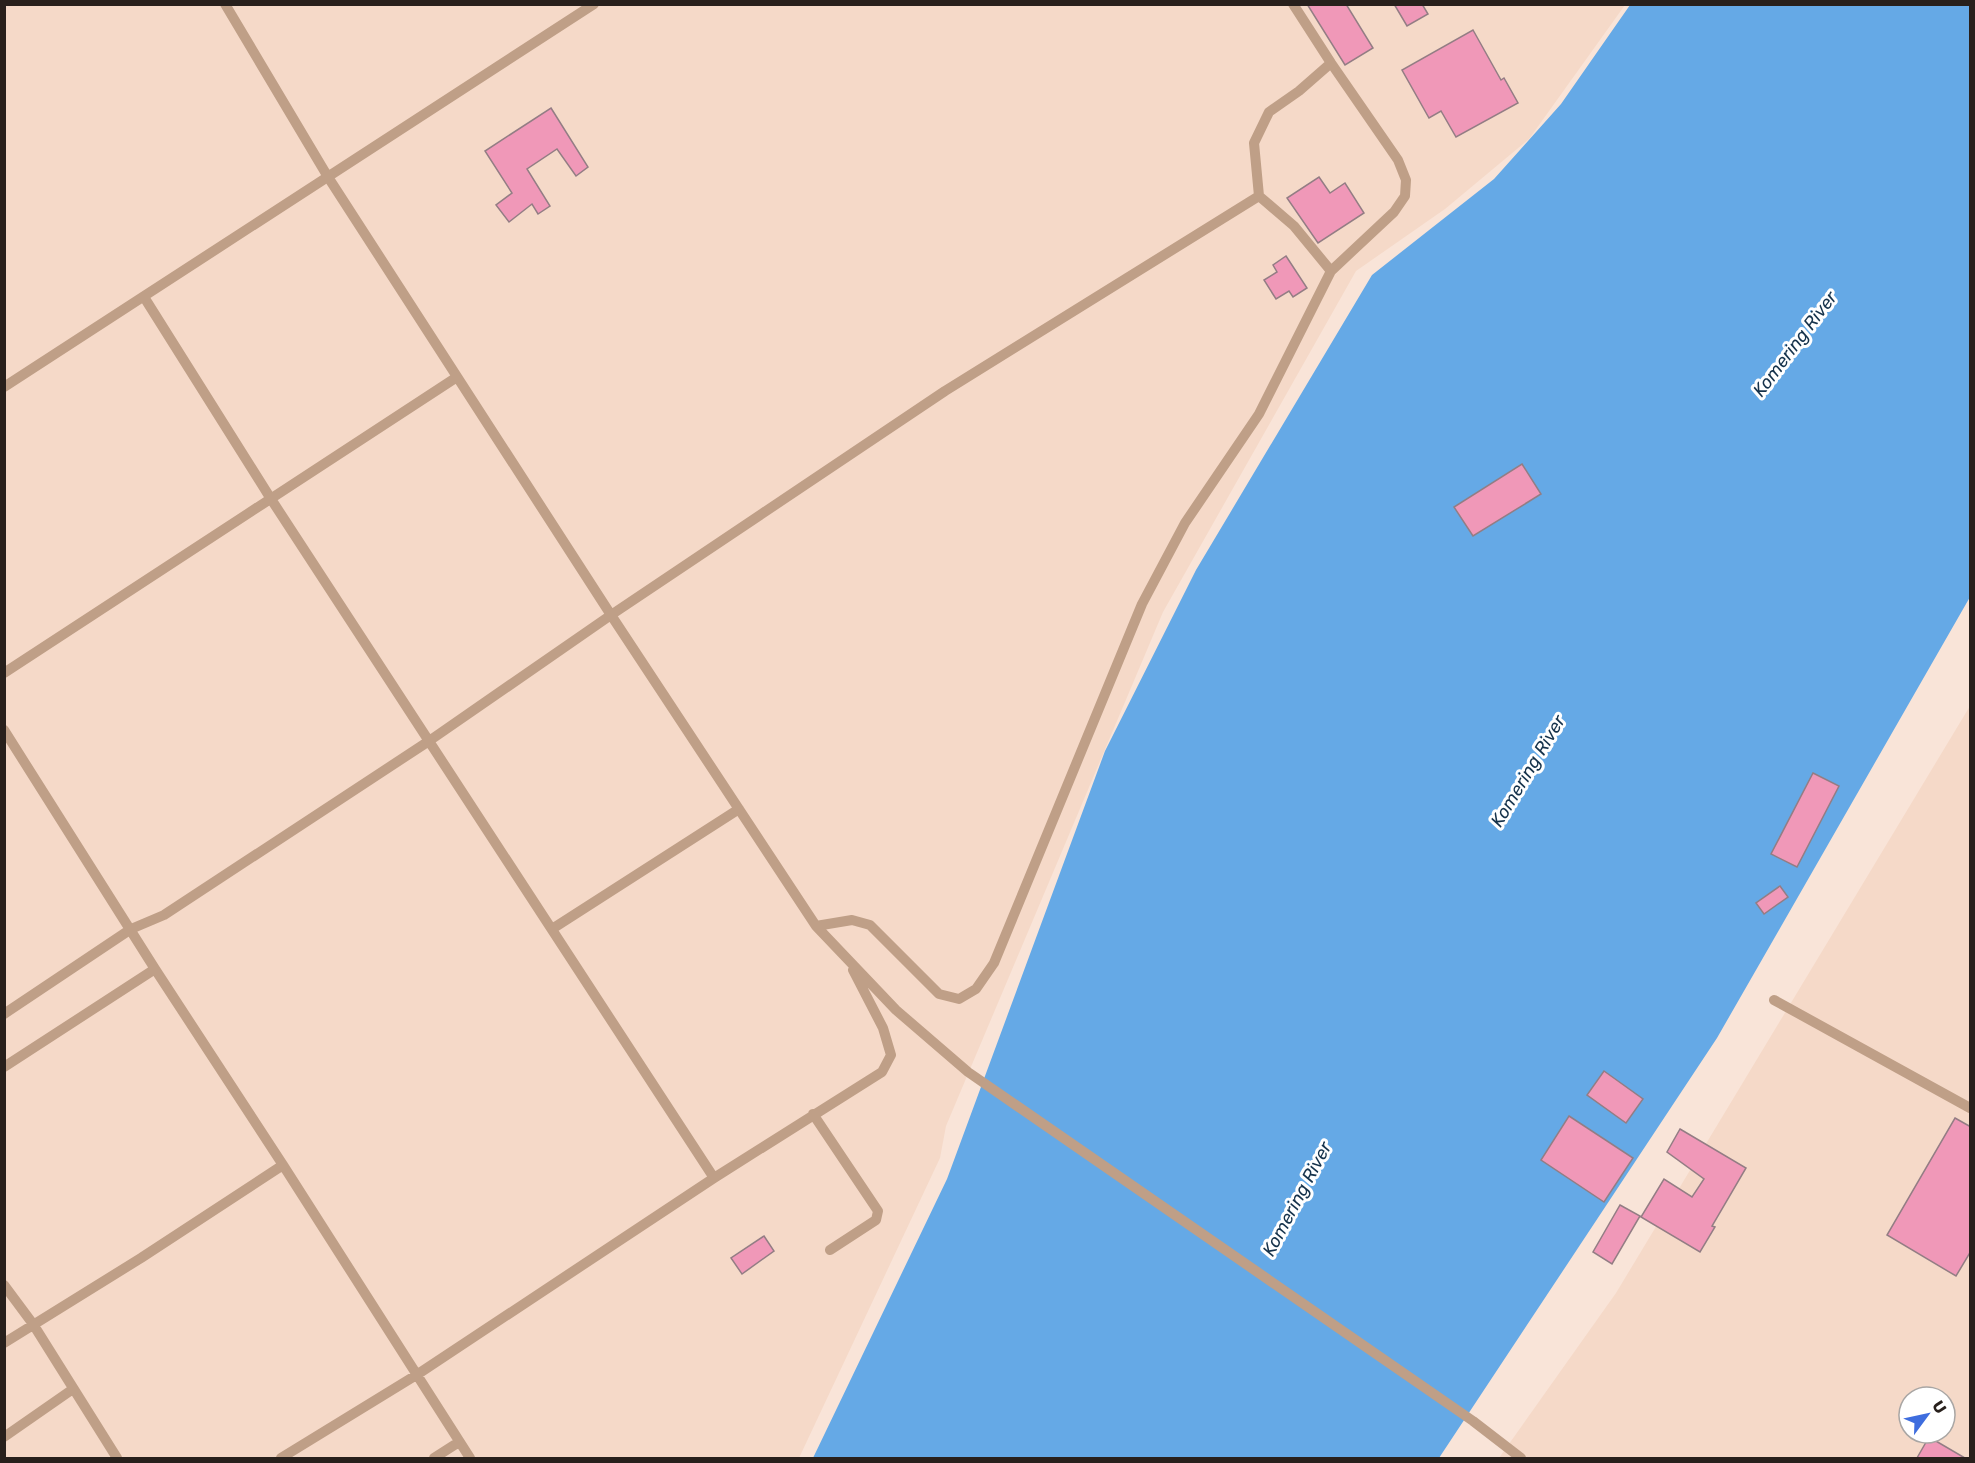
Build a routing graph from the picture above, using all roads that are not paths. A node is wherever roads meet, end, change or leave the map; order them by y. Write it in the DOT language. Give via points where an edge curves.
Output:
graph roads {
  1 [pos="225,4"];
  2 [pos="594,4"];
  3 [pos="1293,4"];
  4 [pos="1330,63"];
  5 [pos="328,177"];
  6 [pos="1259,196"];
  7 [pos="1331,271"];
  8 [pos="144,297"];
  9 [pos="457,376"];
  10 [pos="4,387"];
  11 [pos="271,499"];
  12 [pos="611,615"];
  13 [pos="4,672"];
  14 [pos="4,730"];
  15 [pos="429,741"];
  16 [pos="739,809"];
  17 [pos="816,926"];
  18 [pos="131,929"];
  19 [pos="552,929"];
  20 [pos="847,958"];
  21 [pos="155,969"];
  22 [pos="1774,1000"];
  23 [pos="4,1014"];
  24 [pos="4,1067"];
  25 [pos="1971,1108"];
  26 [pos="813,1114"];
  27 [pos="283,1165"];
  28 [pos="714,1178"];
  29 [pos="830,1250"];
  30 [pos="4,1286"];
  31 [pos="33,1324"];
  32 [pos="4,1343"];
  33 [pos="418,1374"];
  34 [pos="73,1389"];
  35 [pos="4,1437"];
  36 [pos="459,1442"];
  37 [pos="117,1458"];
  38 [pos="281,1458"];
  39 [pos="434,1458"];
  40 [pos="470,1458"];
  41 [pos="1521,1458"];
  1 -- 5 [label="lane"];
  2 -- 5 [label="lane"];
  3 -- 4 [label="lane"];
  4 -- 6 [label="lane" via="1269,112 1254,143"];
  4 -- 7 [label="lane" via="1398,160 1406,180 1406,196 1394,212"];
  5 -- 8 [label="lane"];
  5 -- 9 [label="lane"];
  6 -- 7 [label="lane" via="1294,226"];
  6 -- 12 [label="lane" via="945,391"];
  7 -- 17 [label="lane" via="1259,414 1185,523 1142,604 994,963 976,989 959,999 939,994 870,925 852,920"];
  8 -- 10 [label="lane"];
  8 -- 11 [label="lane"];
  9 -- 11 [label="lane"];
  9 -- 12 [label="lane"];
  11 -- 13 [label="lane"];
  11 -- 15 [label="lane"];
  12 -- 15 [label="lane"];
  12 -- 16 [label="lane"];
  14 -- 18 [label="lane"];
  15 -- 18 [label="lane" via="164,915"];
  15 -- 19 [label="lane"];
  16 -- 17 [label="lane"];
  16 -- 19 [label="lane"];
  17 -- 20 [label="lane"];
  18 -- 21 [label="lane"];
  18 -- 23 [label="lane"];
  19 -- 28 [label="lane"];
  20 -- 26 [label="lane" via="884,1028 891,1055 882,1072"];
  20 -- 41 [label="lane" via="896,1010 968,1072"];
  21 -- 24 [label="lane"];
  21 -- 27 [label="lane"];
  22 -- 25 [label="lane"];
  26 -- 28 [label="lane"];
  26 -- 29 [label="lane" via="878,1211 876,1220"];
  27 -- 31 [label="lane"];
  27 -- 33 [label="lane"];
  28 -- 33 [label="lane"];
  30 -- 31 [label="lane"];
  31 -- 32 [label="lane"];
  31 -- 34 [label="lane"];
  33 -- 36 [label="lane"];
  33 -- 38 [label="lane"];
  34 -- 35 [label="lane"];
  34 -- 37 [label="lane"];
  36 -- 39 [label="lane"];
  36 -- 40 [label="lane"];
}
